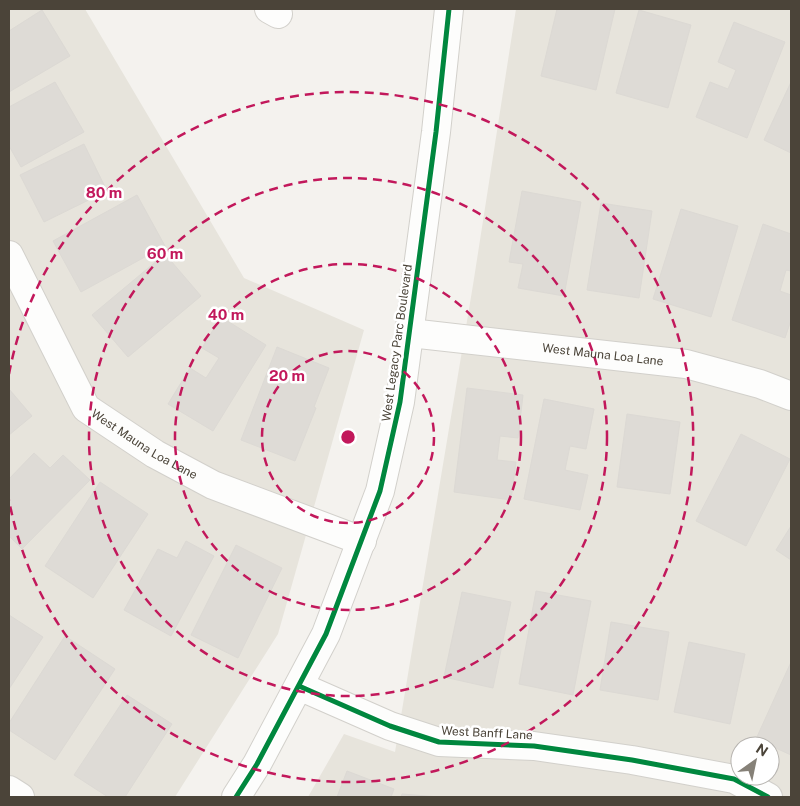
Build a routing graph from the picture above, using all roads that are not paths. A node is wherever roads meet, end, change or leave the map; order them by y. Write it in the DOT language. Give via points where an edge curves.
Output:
graph roads {
  1 [pos="449,9"];
  2 [pos="9,255"];
  3 [pos="410,333"];
  4 [pos="791,396"];
  5 [pos="362,541"];
  6 [pos="299,686"];
  7 [pos="9,790"];
  8 [pos="20,797"];
  9 [pos="236,797"];
  10 [pos="768,797"];
  1 -- 3 [label="street, West Legacy Parc Boulevard"];
  2 -- 5 [label="street, West Mauna Loa Lane" via="86,408 155,454 213,485"];
  3 -- 4 [label="street, West Mauna Loa Lane" via="686,364"];
  3 -- 5 [label="street, West Legacy Parc Boulevard" via="400,402 380,491"];
  5 -- 6 [label="street, West Legacy Parc Boulevard" via="326,634"];
  6 -- 9 [label="street, West Legacy Parc Boulevard"];
  6 -- 10 [label="street, West Banff Lane" via="390,726 439,742 534,746 632,760 734,778"];
  7 -- 8 [label="street"];
}
